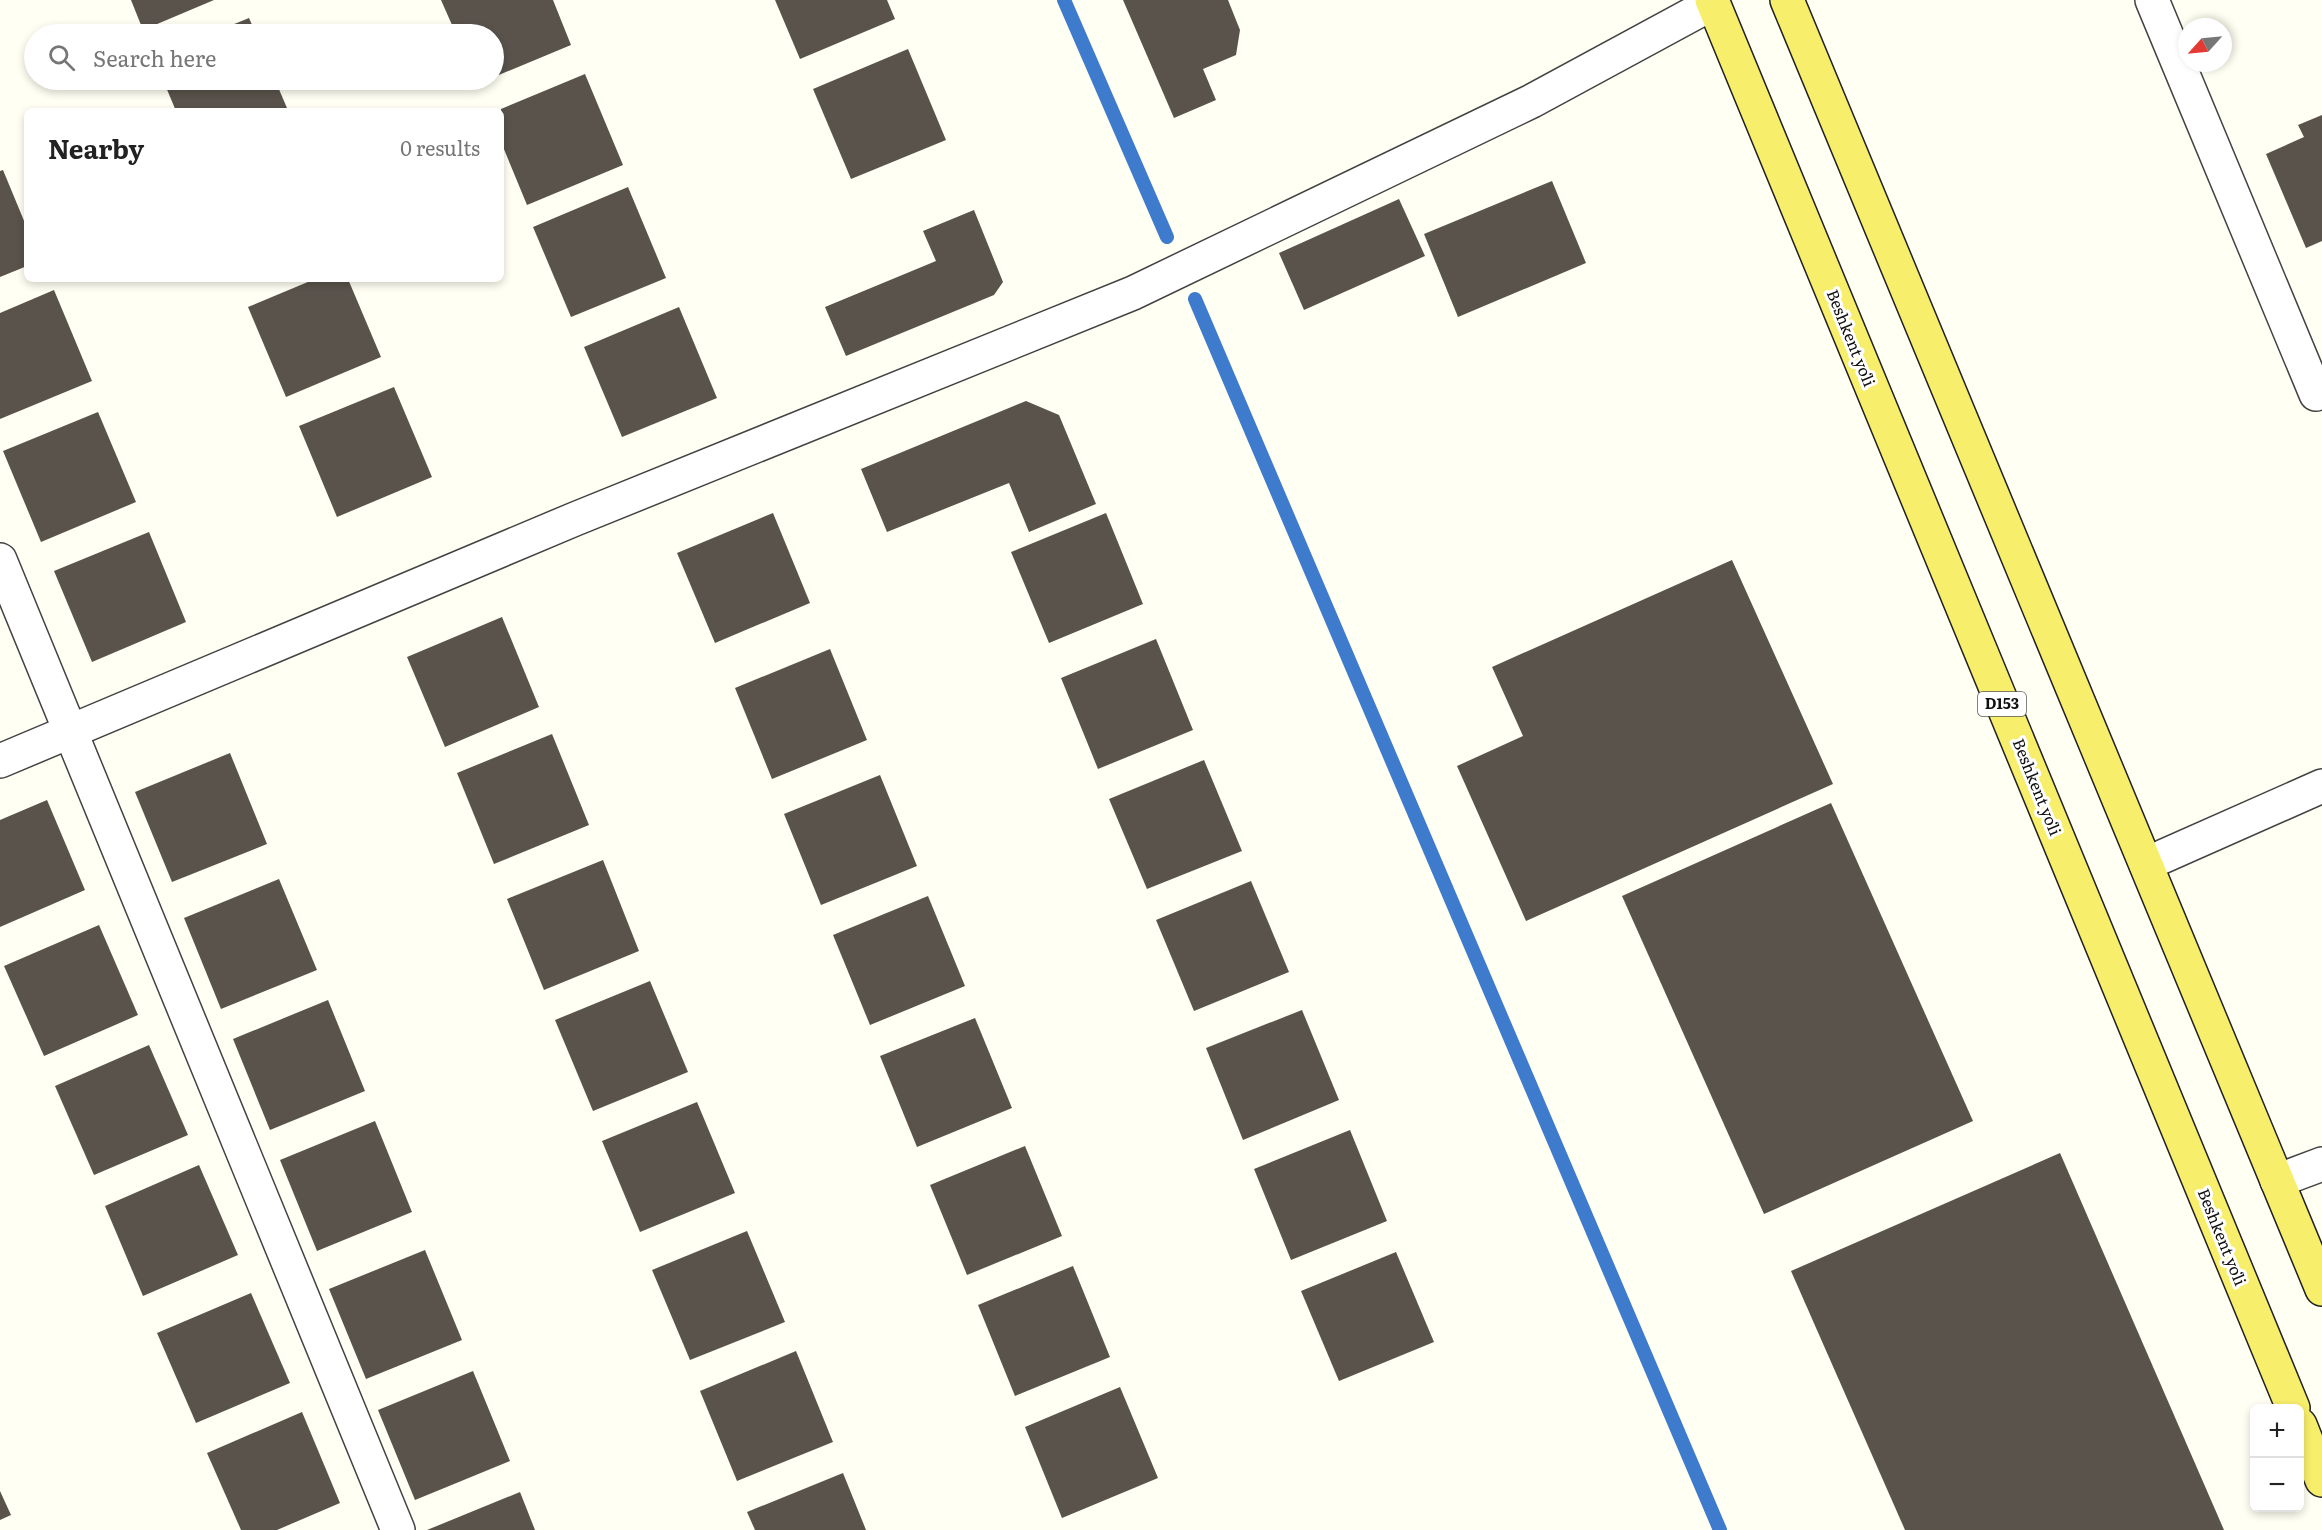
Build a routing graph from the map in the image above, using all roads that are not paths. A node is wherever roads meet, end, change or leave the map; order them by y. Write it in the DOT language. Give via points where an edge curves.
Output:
graph roads {
  1 [pos="1787,0"];
  2 [pos="2152,0"];
  3 [pos="1713,1"];
  4 [pos="2322,392"];
  5 [pos="0,560"];
  6 [pos="71,732"];
  7 [pos="0,761"];
  8 [pos="2322,786"];
  9 [pos="2146,864"];
  10 [pos="2322,1164"];
  11 [pos="2277,1181"];
  12 [pos="2322,1289"];
  13 [pos="2290,1404"];
  14 [pos="2304,1435"];
  15 [pos="2322,1480"];
  16 [pos="398,1530"];
  1 -- 9 [label="main road"];
  2 -- 4 [label="street" via="2316,394"];
  3 -- 6 [label="street" via="1532,101 1133,293 575,519"];
  3 -- 13 [label="main road, Beshkent yoʻli / D153"];
  5 -- 6 [label="street"];
  6 -- 7 [label="street"];
  6 -- 16 [label="street"];
  8 -- 9 [label="street"];
  9 -- 11 [label="main road"];
  10 -- 11 [label="street"];
  11 -- 12 [label="main road"];
  14 -- 15 [label="main road"];
}
